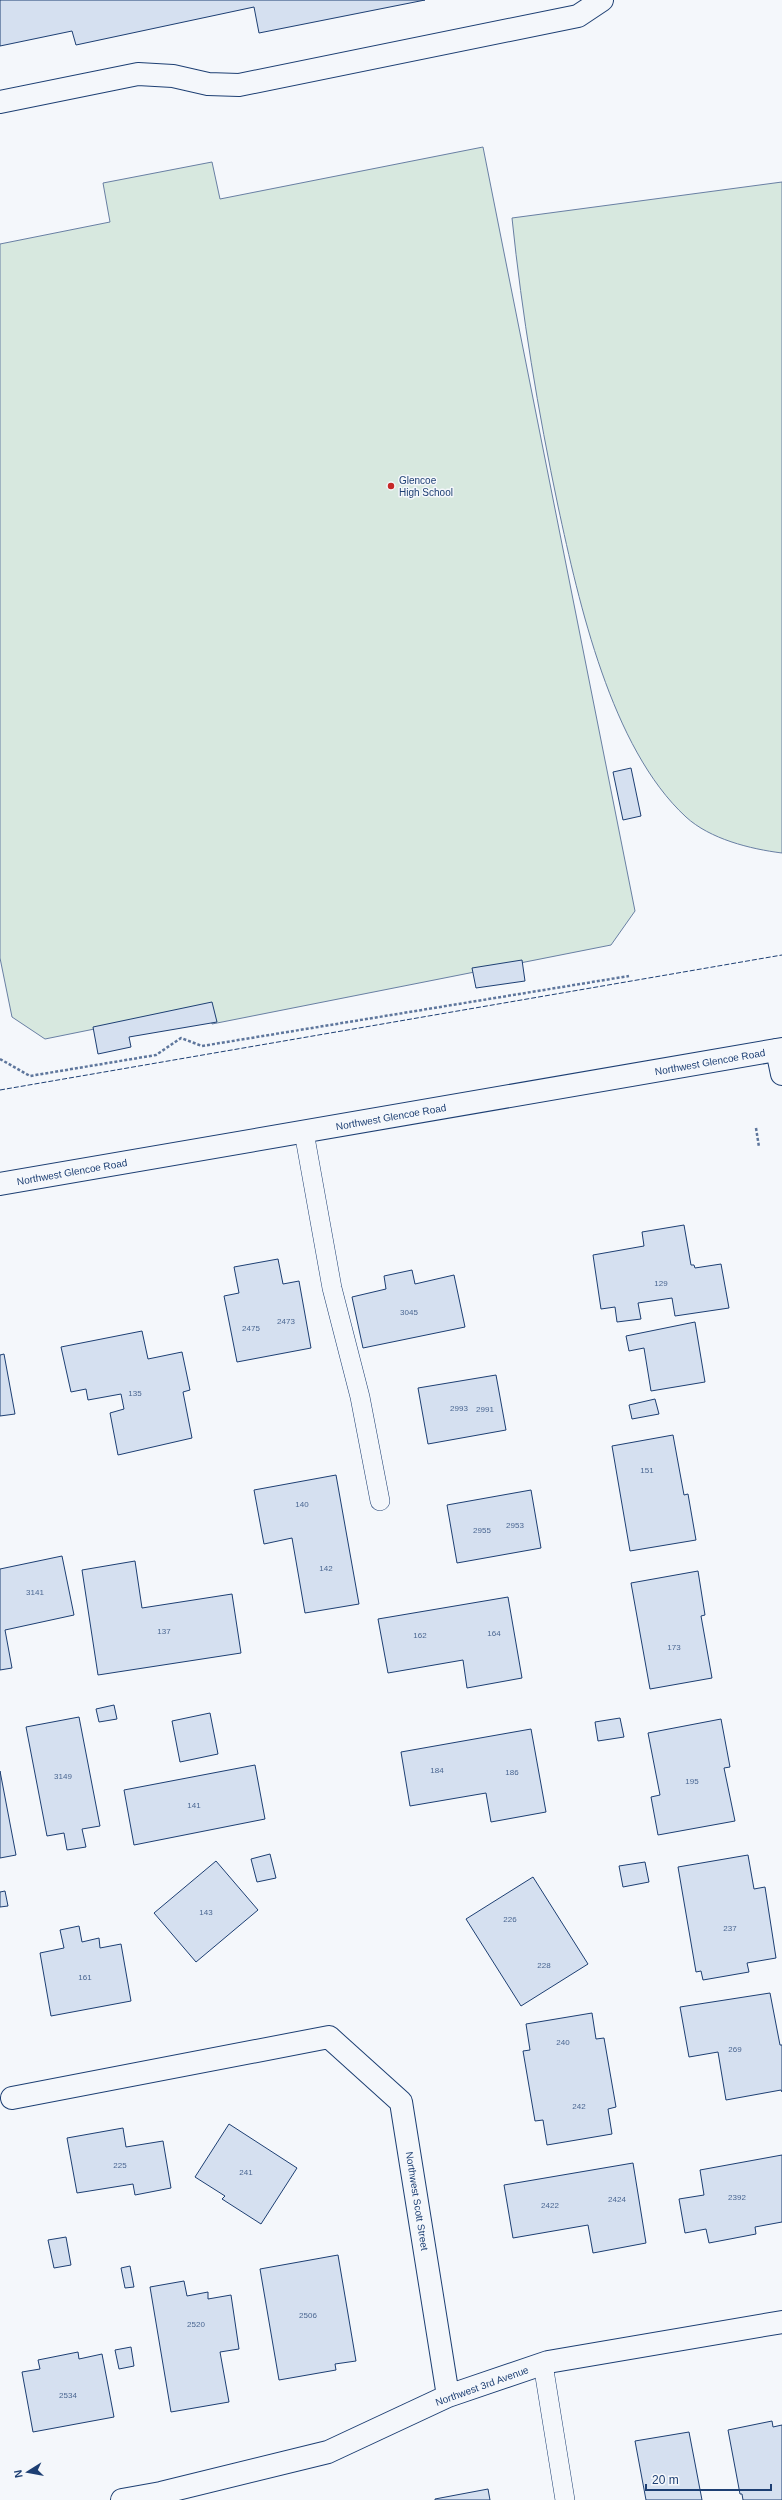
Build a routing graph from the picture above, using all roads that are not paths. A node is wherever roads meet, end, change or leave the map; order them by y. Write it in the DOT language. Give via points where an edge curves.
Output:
graph roads {
  1 [pos="602,0"];
  2 [pos="0,102"];
  3 [pos="780,1050"];
  4 [pos="782,1074"];
  5 [pos="304,1132"];
  6 [pos="0,1184"];
  7 [pos="380,1501"];
  8 [pos="12,2098"];
  9 [pos="782,2322"];
  10 [pos="544,2364"];
  11 [pos="448,2396"];
  12 [pos="162,2497"];
  13 [pos="122,2500"];
  14 [pos="566,2500"];
  1 -- 2 [label="street" via="578,16 239,85 208,84 173,76 138,74"];
  3 -- 4 [label="street"];
  3 -- 5 [label="street, Northwest Glencoe Road"];
  5 -- 6 [label="street, Northwest Glencoe Road"];
  5 -- 7 [label="lane" via="332,1288 360,1397"];
  8 -- 11 [label="street, Northwest Scott Street" via="329,2037 401,2102"];
  9 -- 10 [label="street, Northwest 3rd Avenue"];
  10 -- 11 [label="street, Northwest 3rd Avenue"];
  10 -- 14 [label="lane"];
  11 -- 12 [label="street, Northwest 3rd Avenue" via="328,2452"];
  12 -- 13 [label="street, Northwest 3rd Avenue"];
}
